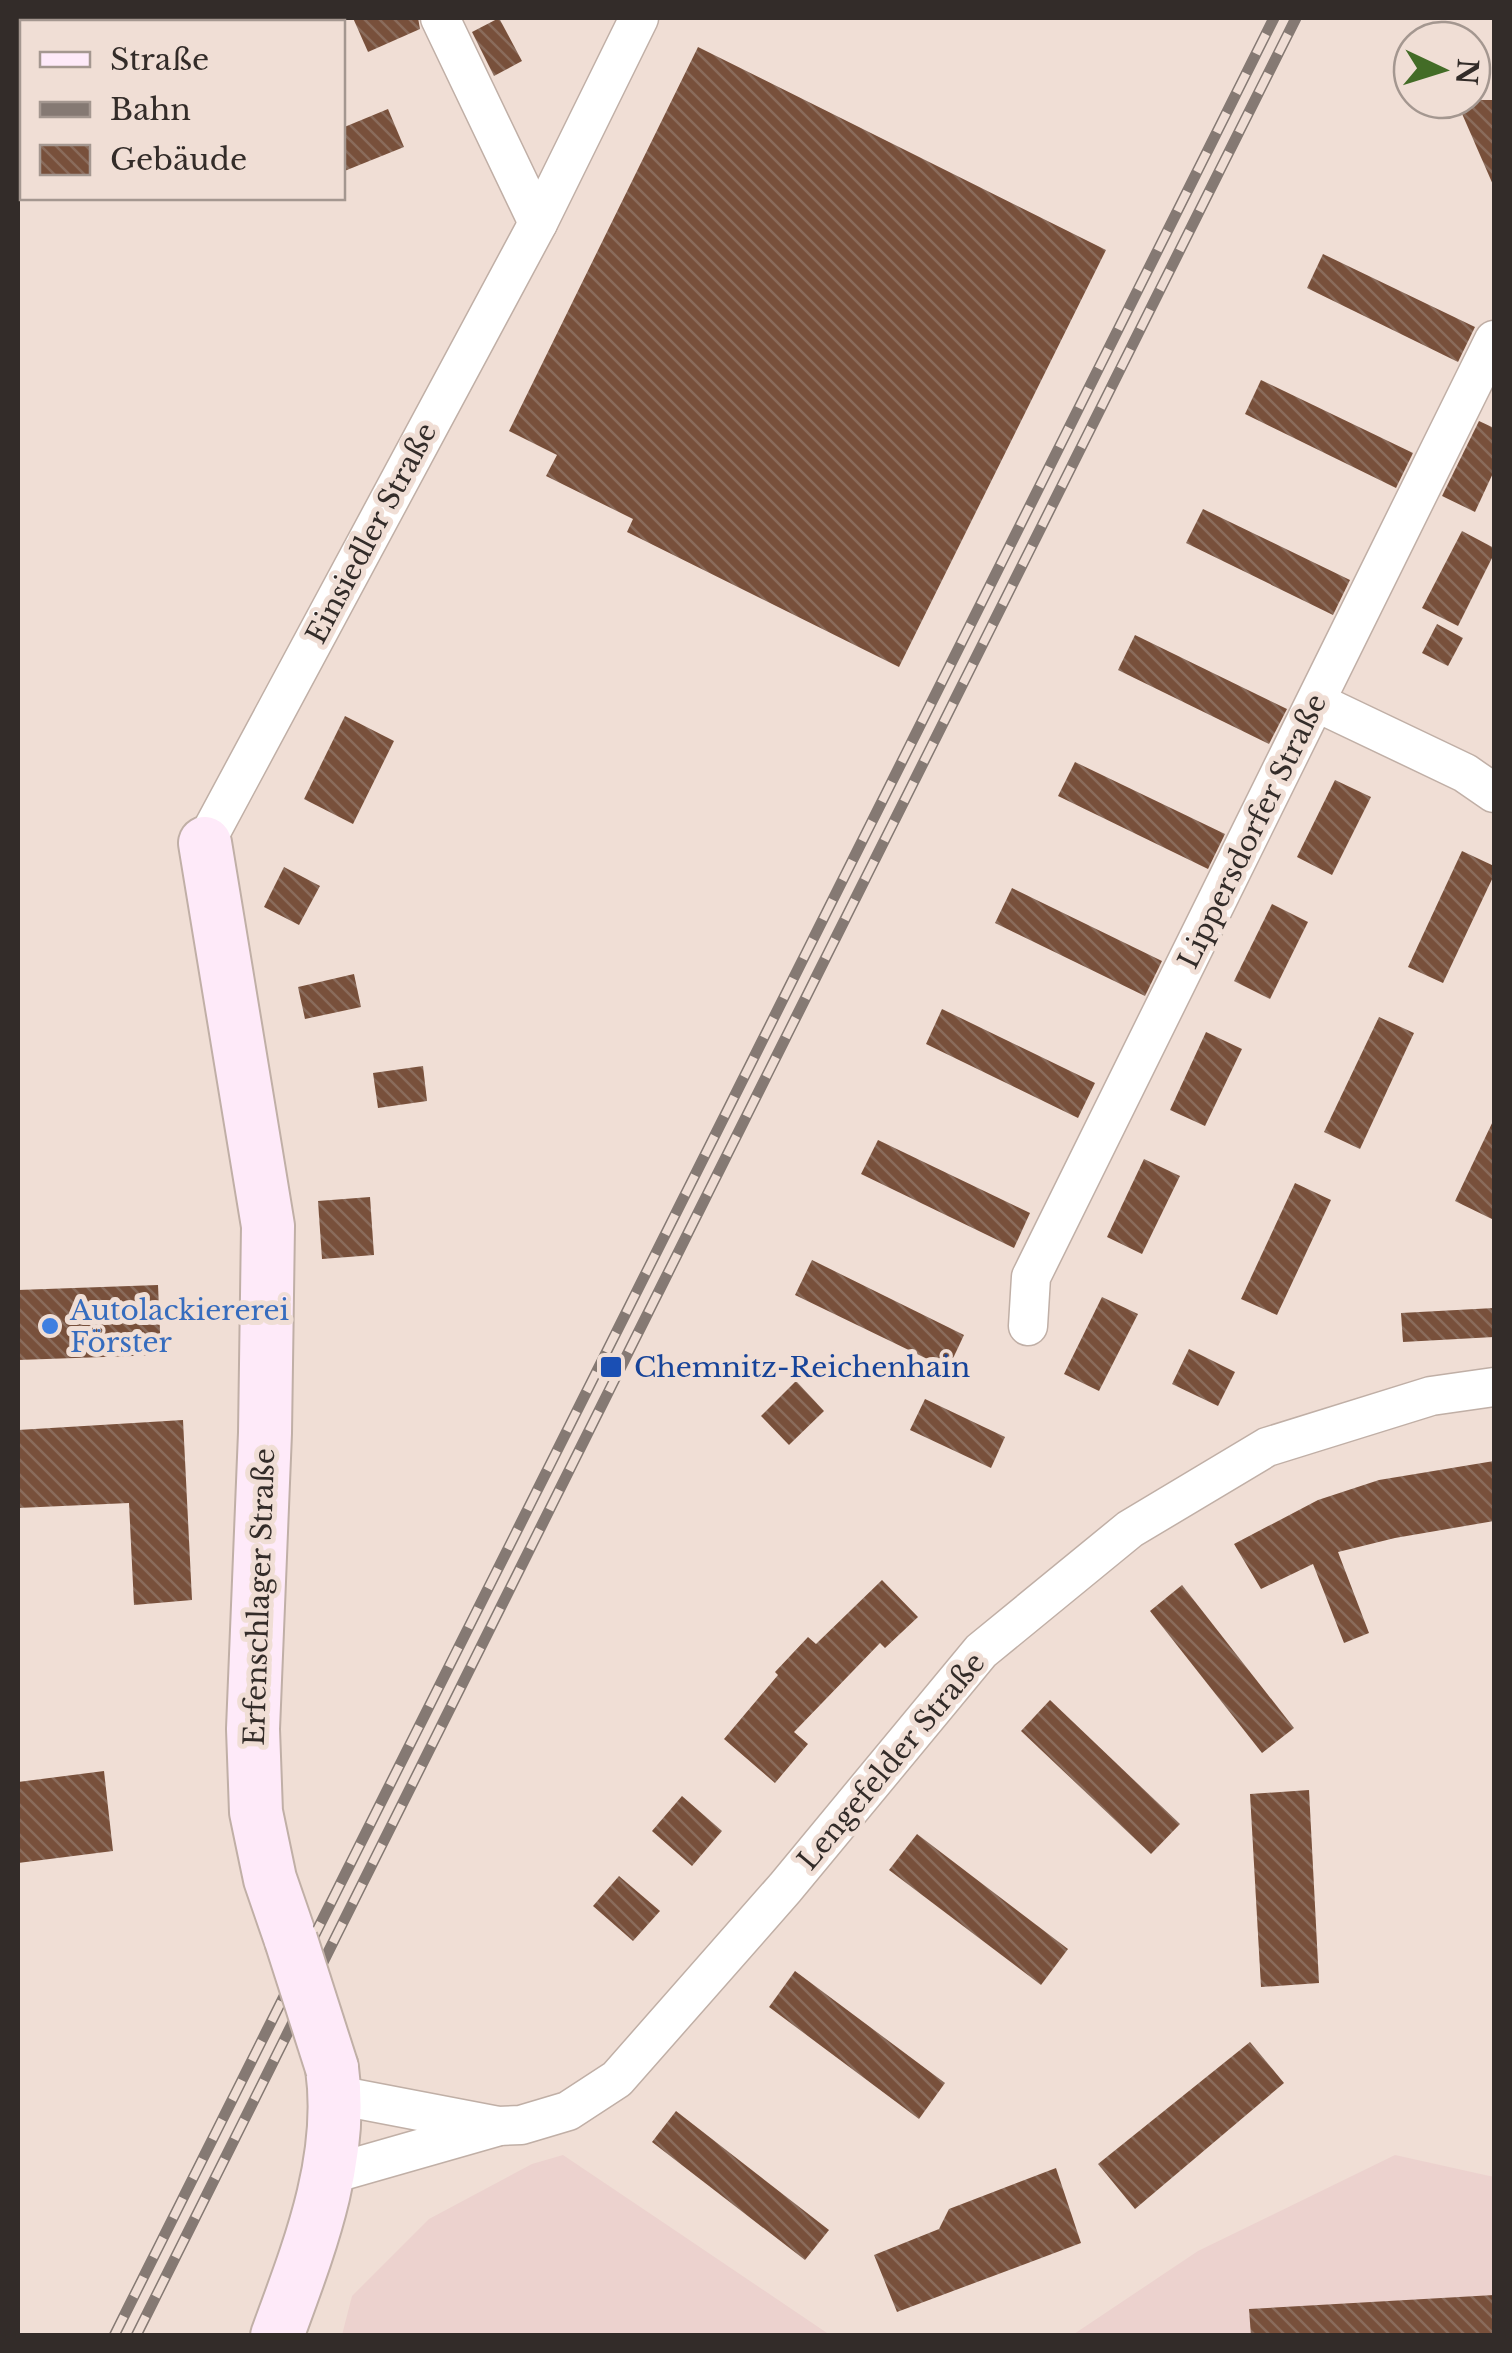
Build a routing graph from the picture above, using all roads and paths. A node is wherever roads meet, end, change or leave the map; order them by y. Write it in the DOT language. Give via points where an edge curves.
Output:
graph roads {
  1 [pos="440,18"];
  2 [pos="639,18"];
  3 [pos="538,223"];
  4 [pos="1494,340"];
  5 [pos="1316,702"];
  6 [pos="1494,793"];
  7 [pos="205,843"];
  8 [pos="1028,1326"];
  9 [pos="1494,1387"];
  10 [pos="334,2081"];
  11 [pos="498,2126"];
  12 [pos="328,2175"];
  13 [pos="277,2336"];
  1 -- 3 [label="street"];
  2 -- 3 [label="street, Einsiedler Straße"];
  3 -- 7 [label="street, Einsiedler Straße"];
  4 -- 5 [label="street, Lippersdorfer Straße"];
  5 -- 6 [label="street"];
  5 -- 8 [label="street, Lippersdorfer Straße" via="1031,1276"];
  7 -- 10 [label="main road, Erfenschlager Straße, bridge" via="268,1226 256,1812 270,1879"];
  9 -- 11 [label="street, Lengefelder Straße" via="1430,1396 1267,1447 1130,1529 981,1652 618,2080 568,2111"];
  10 -- 11 [label="street, Lengefelder Straße"];
  10 -- 12 [label="main road, Erfenschlager Straße"];
  11 -- 12 [label="street, Lengefelder Straße"];
  12 -- 13 [label="main road, Erfenschlager Straße"];
}
